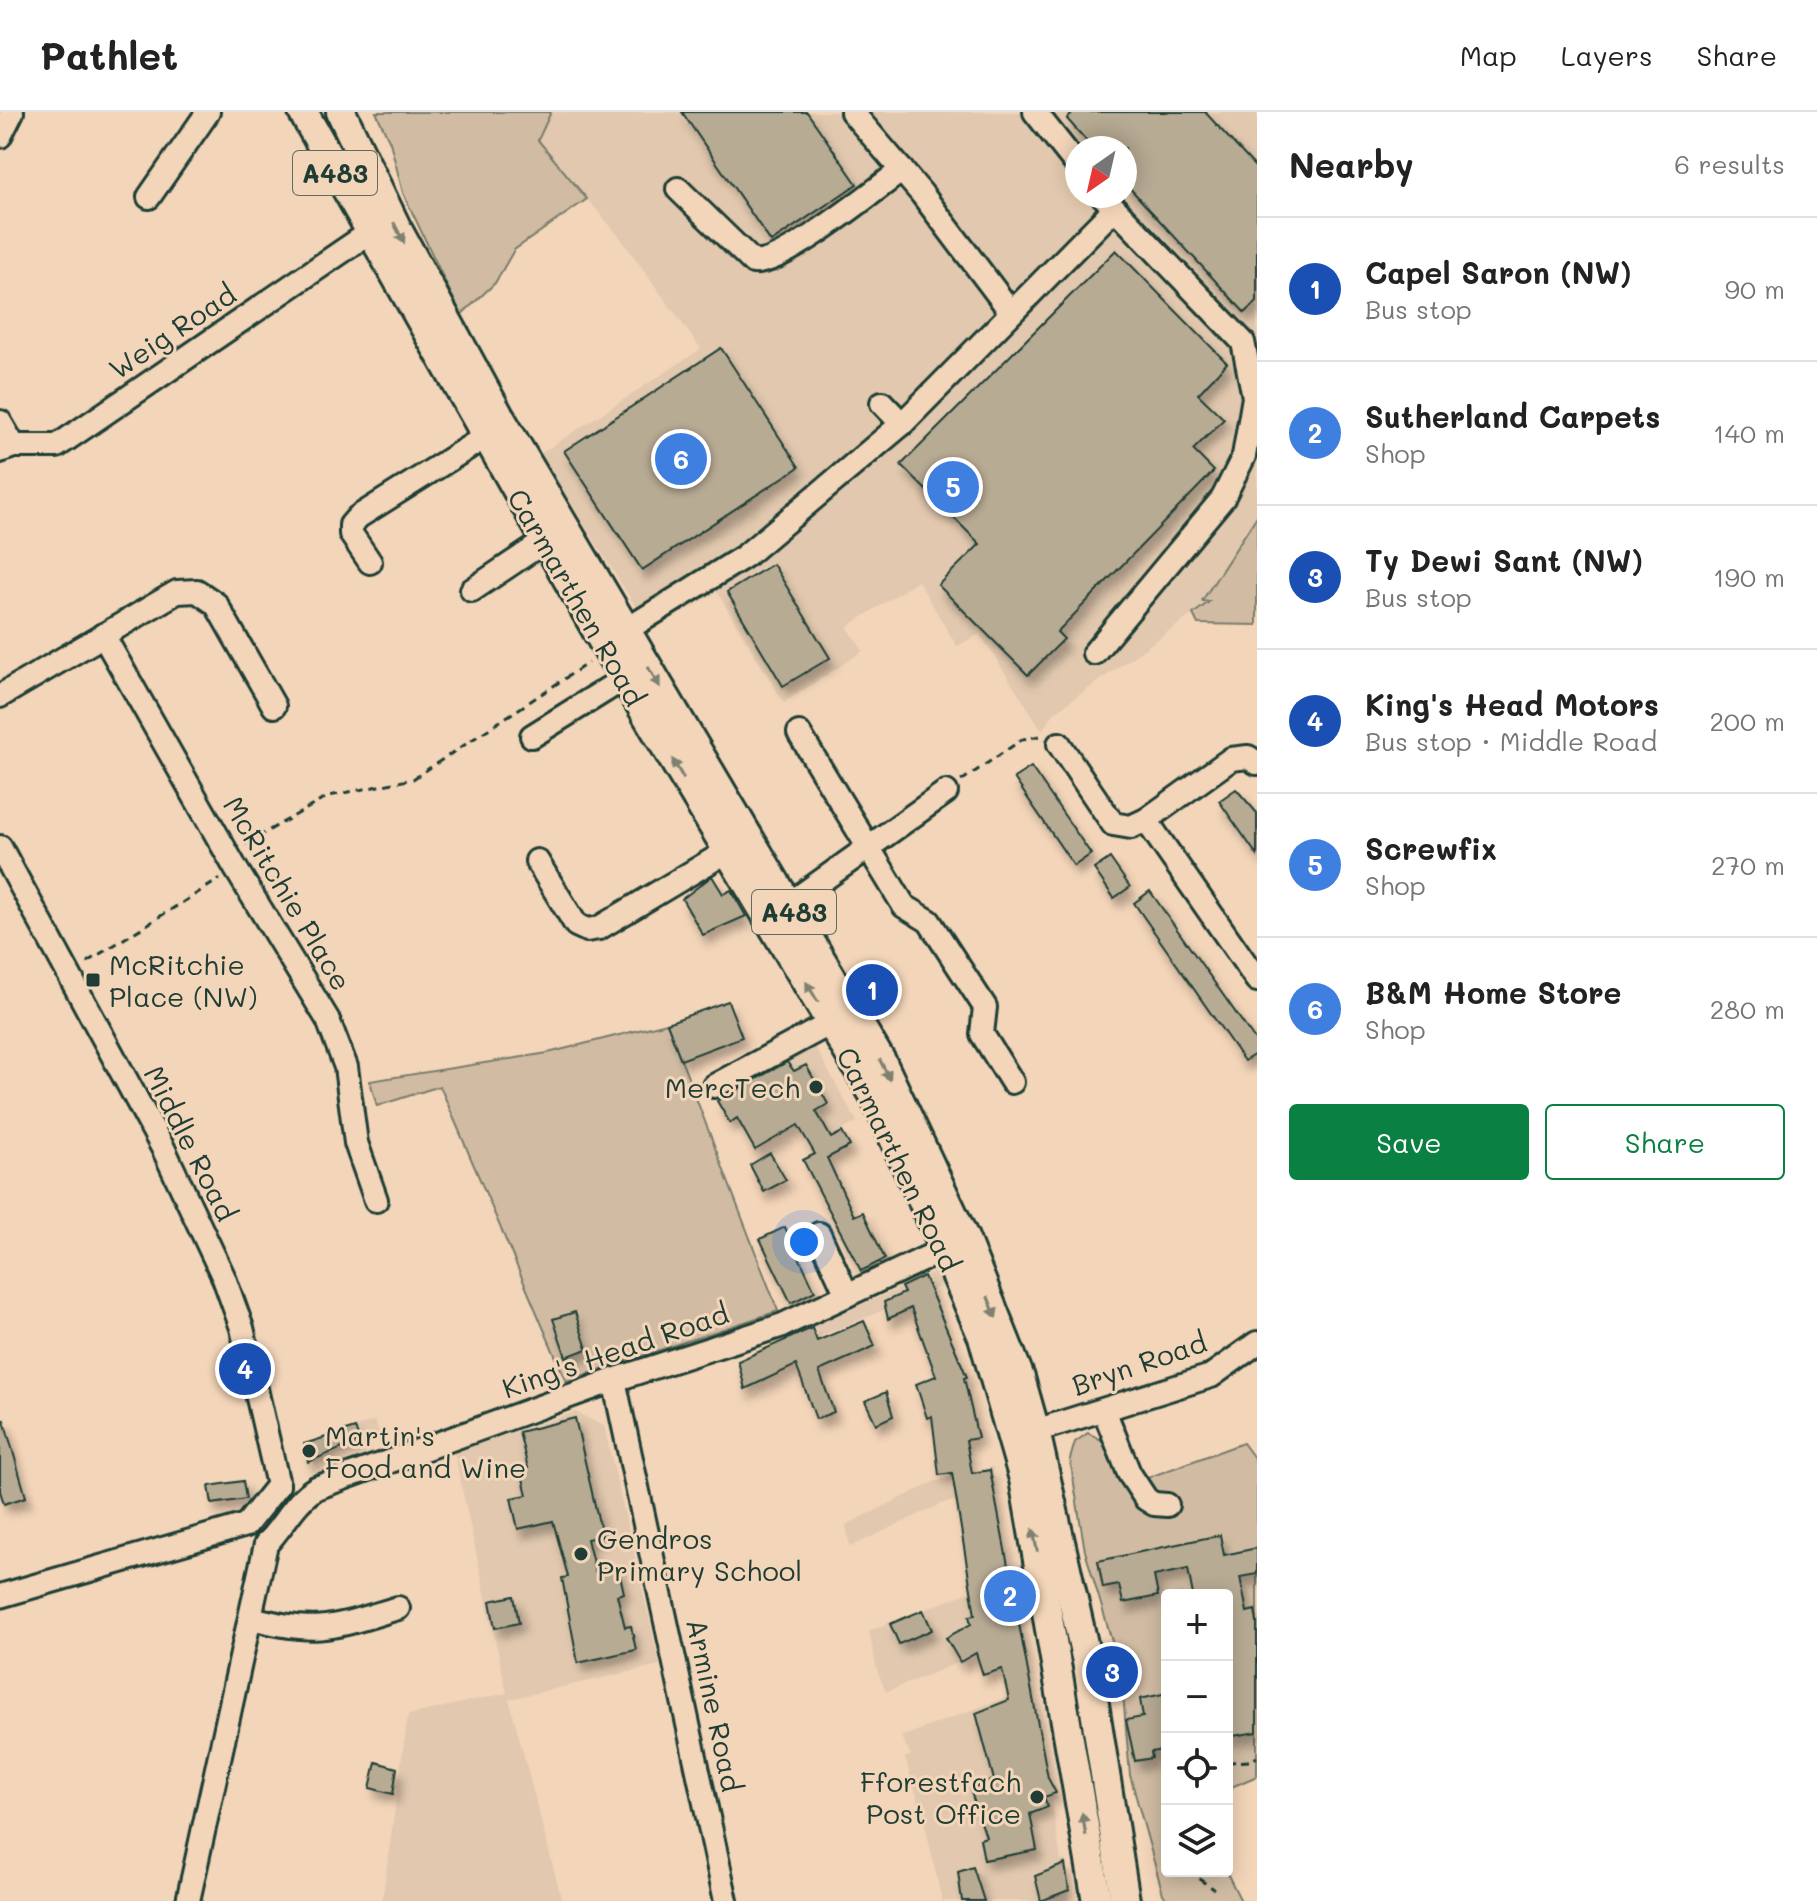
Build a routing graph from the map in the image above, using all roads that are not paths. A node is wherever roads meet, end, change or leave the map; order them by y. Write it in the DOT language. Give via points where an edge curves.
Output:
graph roads {
  1 [pos="12,112"];
  2 [pos="208,112"];
  3 [pos="303,112"];
  4 [pos="341,112"];
  5 [pos="852,112"];
  6 [pos="1042,115"];
  7 [pos="0,136"];
  8 [pos="1065,148"];
  9 [pos="902,170"];
  10 [pos="678,189"];
  11 [pos="149,197"];
  12 [pos="1104,208"];
  13 [pos="1115,208"];
  14 [pos="369,233"];
  15 [pos="1011,312"];
  16 [pos="882,403"];
  17 [pos="0,422"];
  18 [pos="902,424"];
  19 [pos="485,437"];
  20 [pos="7,449"];
  21 [pos="545,541"];
  22 [pos="370,562"];
  23 [pos="472,590"];
  24 [pos="103,635"];
  25 [pos="617,640"];
  26 [pos="1094,653"];
  27 [pos="625,678"];
  28 [pos="0,696"];
  29 [pos="274,706"];
  30 [pos="799,733"];
  31 [pos="532,736"];
  32 [pos="1059,744"];
  33 [pos="1257,763"];
  34 [pos="946,792"];
  35 [pos="1146,820"];
  36 [pos="0,847"];
  37 [pos="869,848"];
  38 [pos="726,852"];
  39 [pos="537,861"];
  40 [pos="789,904"];
  41 [pos="1257,980"];
  42 [pos="831,1023"];
  43 [pos="1012,1082"];
  44 [pos="714,1086"];
  45 [pos="376,1200"];
  46 [pos="819,1234"];
  47 [pos="945,1249"];
  48 [pos="847,1295"];
  49 [pos="1257,1343"];
  50 [pos="614,1380"];
  51 [pos="1104,1410"];
  52 [pos="1035,1431"];
  53 [pos="278,1485"];
  54 [pos="301,1497"];
  55 [pos="1167,1505"];
  56 [pos="246,1525"];
  57 [pos="266,1544"];
  58 [pos="0,1596"];
  59 [pos="398,1608"];
  60 [pos="252,1618"];
  61 [pos="1126,1894"];
  62 [pos="188,1901"];
  63 [pos="726,1901"];
  64 [pos="1097,1901"];
  1 -- 7 [label="street"];
  2 -- 11 [label="street"];
  3 -- 14 [label="main road, Carmarthen Road / A483"];
  4 -- 25 [label="main road, Carmarthen Road / A483, one-way" via="447,324"];
  5 -- 9 [label="street"];
  6 -- 8 [label="street"];
  9 -- 10 [label="street" via="790,251 760,263"];
  9 -- 15 [label="street"];
  12 -- 15 [label="street"];
  13 -- 26 [label="street" via="1243,342 1254,397 1244,456 1223,498"];
  14 -- 19 [label="main road, Carmarthen Road / A483"];
  14 -- 20 [label="street, Weig Road" via="57,446"];
  15 -- 18 [label="street"];
  16 -- 18 [label="street"];
  17 -- 20 [label="street"];
  18 -- 25 [label="street" via="745,556"];
  19 -- 21 [label="main road, Carmarthen Road / A483"];
  19 -- 22 [label="street" via="358,517 351,534"];
  21 -- 23 [label="street"];
  21 -- 25 [label="main road, Carmarthen Road / A483"];
  24 -- 28 [label="street"];
  24 -- 29 [label="street" via="177,592 197,591 216,604"];
  24 -- 45 [label="street, McRitchie Place" via="328,1020 346,1067 356,1143"];
  25 -- 27 [label="main road, Carmarthen Road / A483"];
  25 -- 40 [label="main road, Carmarthen Road / A483, one-way"];
  27 -- 31 [label="street"];
  38 -- 27 [label="main road, Carmarthen Road / A483, one-way"];
  30 -- 37 [label="street"];
  32 -- 35 [label="street" via="1113,824 1131,827"];
  33 -- 35 [label="street" via="1248,757 1231,759"];
  34 -- 37 [label="street"];
  35 -- 41 [label="street"];
  36 -- 53 [label="street, Middle Road" via="164,1150 224,1278 242,1328"];
  37 -- 40 [label="street"];
  37 -- 43 [label="street" via="904,906 929,921 985,1007 982,1034"];
  38 -- 39 [label="street" via="599,928 587,930 576,925"];
  42 -- 38 [label="main road, Carmarthen Road / A483, one-way"];
  40 -- 52 [label="main road, Carmarthen Road / A483, one-way" via="882,1063 928,1156 1002,1331"];
  42 -- 44 [label="street"];
  42 -- 47 [label="main road, Carmarthen Road / A483" via="873,1093"];
  46 -- 48 [label="street"];
  47 -- 48 [label="street, King's Head Road"];
  64 -- 47 [label="main road, Carmarthen Road / A483, one-way" via="1024,1479 983,1337"];
  48 -- 50 [label="street, King's Head Road" via="783,1325"];
  49 -- 51 [label="street, Bryn Road" via="1211,1376"];
  50 -- 54 [label="street, King's Head Road"];
  50 -- 63 [label="street, Armine Road"];
  51 -- 52 [label="street, Bryn Road"];
  51 -- 55 [label="street" via="1138,1488 1154,1504"];
  52 -- 61 [label="main road, Carmarthen Road / A483" via="1088,1666"];
  53 -- 54 [label="street"];
  53 -- 56 [label="street"];
  54 -- 57 [label="street"];
  56 -- 57 [label="street" via="247,1534"];
  56 -- 58 [label="street"];
  57 -- 60 [label="street"];
  59 -- 60 [label="street" via="326,1630"];
  60 -- 62 [label="street"];
}
